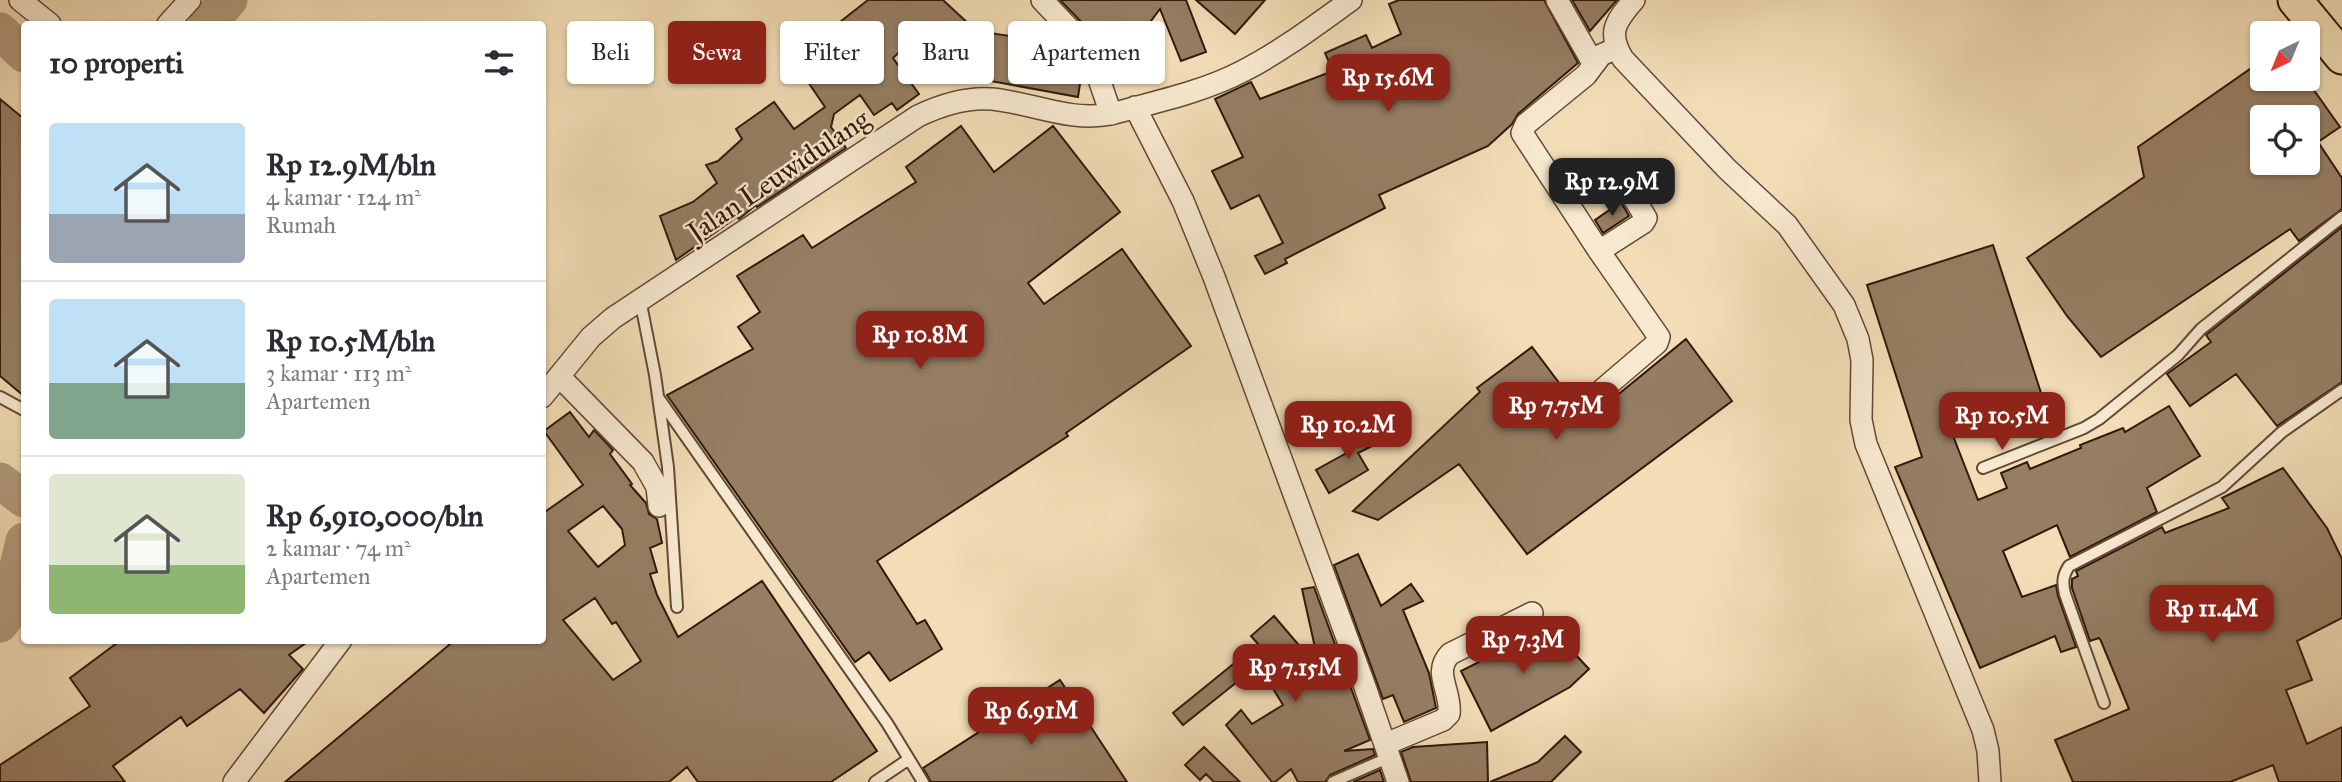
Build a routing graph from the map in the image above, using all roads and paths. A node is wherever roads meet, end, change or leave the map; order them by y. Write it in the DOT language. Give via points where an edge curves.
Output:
graph roads {
  1 [pos="20,0"];
  2 [pos="190,0"];
  3 [pos="1042,0"];
  4 [pos="1351,0"];
  5 [pos="1557,0"];
  6 [pos="1634,0"];
  7 [pos="2295,0"];
  8 [pos="1323,8"];
  9 [pos="47,21"];
  10 [pos="171,21"];
  11 [pos="1605,55"];
  12 [pos="2342,57"];
  13 [pos="1135,107"];
  14 [pos="1111,114"];
  15 [pos="1620,176"];
  16 [pos="2342,216"];
  17 [pos="1599,251"];
  18 [pos="640,299"];
  19 [pos="559,376"];
  20 [pos="2342,390"];
  21 [pos="546,392"];
  22 [pos="1595,396"];
  23 [pos="0,397"];
  24 [pos="658,397"];
  25 [pos="21,408"];
  26 [pos="1983,468"];
  27 [pos="659,506"];
  28 [pos="677,607"];
  29 [pos="1532,613"];
  30 [pos="334,644"];
  31 [pos="2104,703"];
  32 [pos="1388,751"];
  33 [pos="909,759"];
  34 [pos="234,782"];
  35 [pos="875,782"];
  36 [pos="923,782"];
  37 [pos="1333,782"];
  38 [pos="1398,782"];
  39 [pos="1990,782"];
  1 -- 9 [label="street"];
  2 -- 10 [label="street"];
  3 -- 14 [label="street" via="1082,42"];
  4 -- 8 [label="street, Jalan Leuwidulang"];
  5 -- 11 [label="street"];
  6 -- 11 [label="street" via="1623,12"];
  7 -- 12 [label="main road"];
  8 -- 13 [label="street, Jalan Leuwidulang" via="1288,45 1243,71"];
  11 -- 17 [label="street" via="1526,124 1522,133"];
  11 -- 39 [label="street" via="1629,66 1793,232 1844,305 1862,360 1862,433 1983,730"];
  13 -- 14 [label="street, Jalan Leuwidulang"];
  13 -- 32 [label="street" via="1183,201 1214,277"];
  14 -- 18 [label="street, Jalan Leuwidulang" via="1060,115 994,99 936,107"];
  15 -- 17 [label="street" via="1646,218"];
  16 -- 26 [label="lane" via="2201,329 2178,355 2099,419"];
  17 -- 22 [label="street" via="1660,337"];
  18 -- 19 [label="street, Jalan Leuwidulang" via="591,337"];
  18 -- 24 [label="lane"];
  19 -- 21 [label="street, Jalan Leuwidulang"];
  19 -- 27 [label="street" via="643,462 657,487"];
  20 -- 31 [label="lane" via="2282,432 2222,487 2070,566 2062,584"];
  23 -- 25 [label="lane"];
  24 -- 28 [label="lane" via="668,467"];
  24 -- 33 [label="lane"];
  29 -- 32 [label="street" via="1450,654 1441,668 1449,714"];
  30 -- 34 [label="street"];
  32 -- 37 [label="lane"];
  32 -- 38 [label="street"];
  33 -- 35 [label="lane"];
  33 -- 36 [label="lane"];
}
